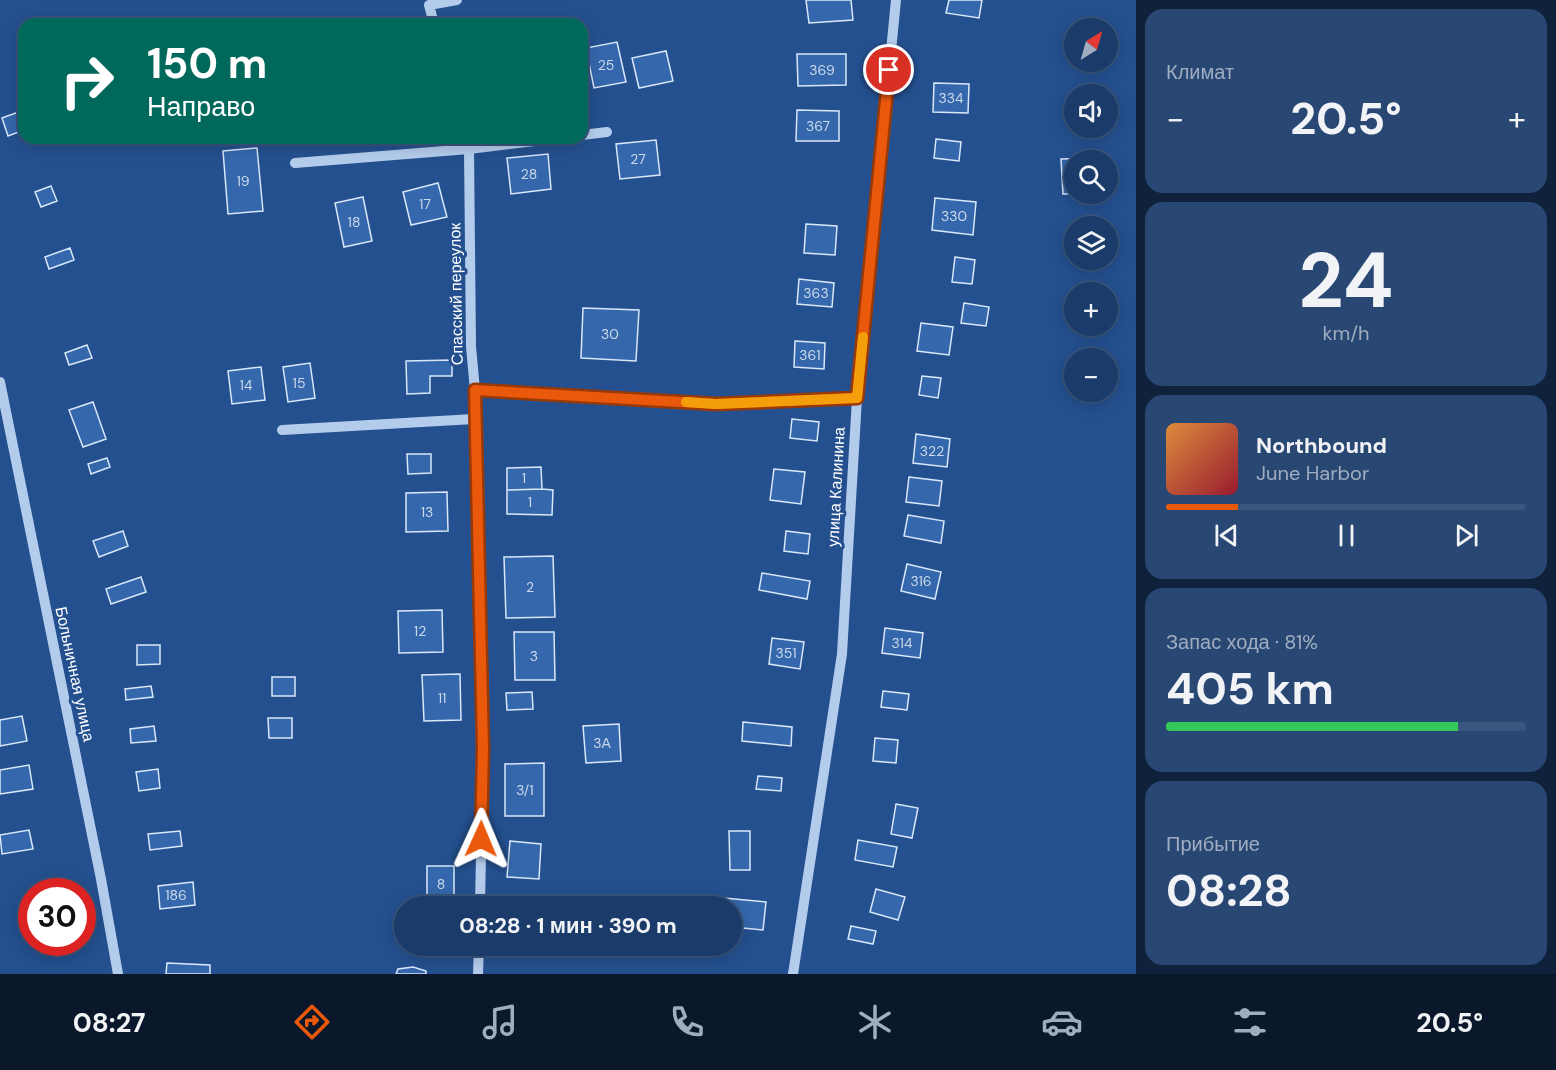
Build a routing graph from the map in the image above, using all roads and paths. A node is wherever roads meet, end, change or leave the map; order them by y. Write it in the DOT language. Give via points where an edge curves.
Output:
graph roads {
  1 [pos="457,0"];
  2 [pos="896,0"];
  3 [pos="432,18"];
  4 [pos="607,132"];
  5 [pos="588,134"];
  6 [pos="467,144"];
  7 [pos="295,163"];
  8 [pos="0,382"];
  9 [pos="475,390"];
  10 [pos="857,398"];
  11 [pos="474,418"];
  12 [pos="282,430"];
  13 [pos="480,896"];
  14 [pos="479,956"];
  15 [pos="118,974"];
  16 [pos="478,974"];
  17 [pos="793,974"];
  1 -- 3 [label="street" via="429,5"];
  2 -- 10 [label="street, улица Калинина"];
  4 -- 5 [label="street"];
  6 -- 7 [label="street"];
  6 -- 9 [label="street, Спасский переулок"];
  8 -- 15 [label="street, Больничная улица"];
  9 -- 10 [label="street" via="716,404"];
  9 -- 11 [label="street, Спасский переулок"];
  10 -- 17 [label="street, улица Калинина" via="842,654"];
  11 -- 12 [label="street"];
  11 -- 13 [label="street, Спасский переулок" via="483,749"];
  14 -- 16 [label="street"];
}
